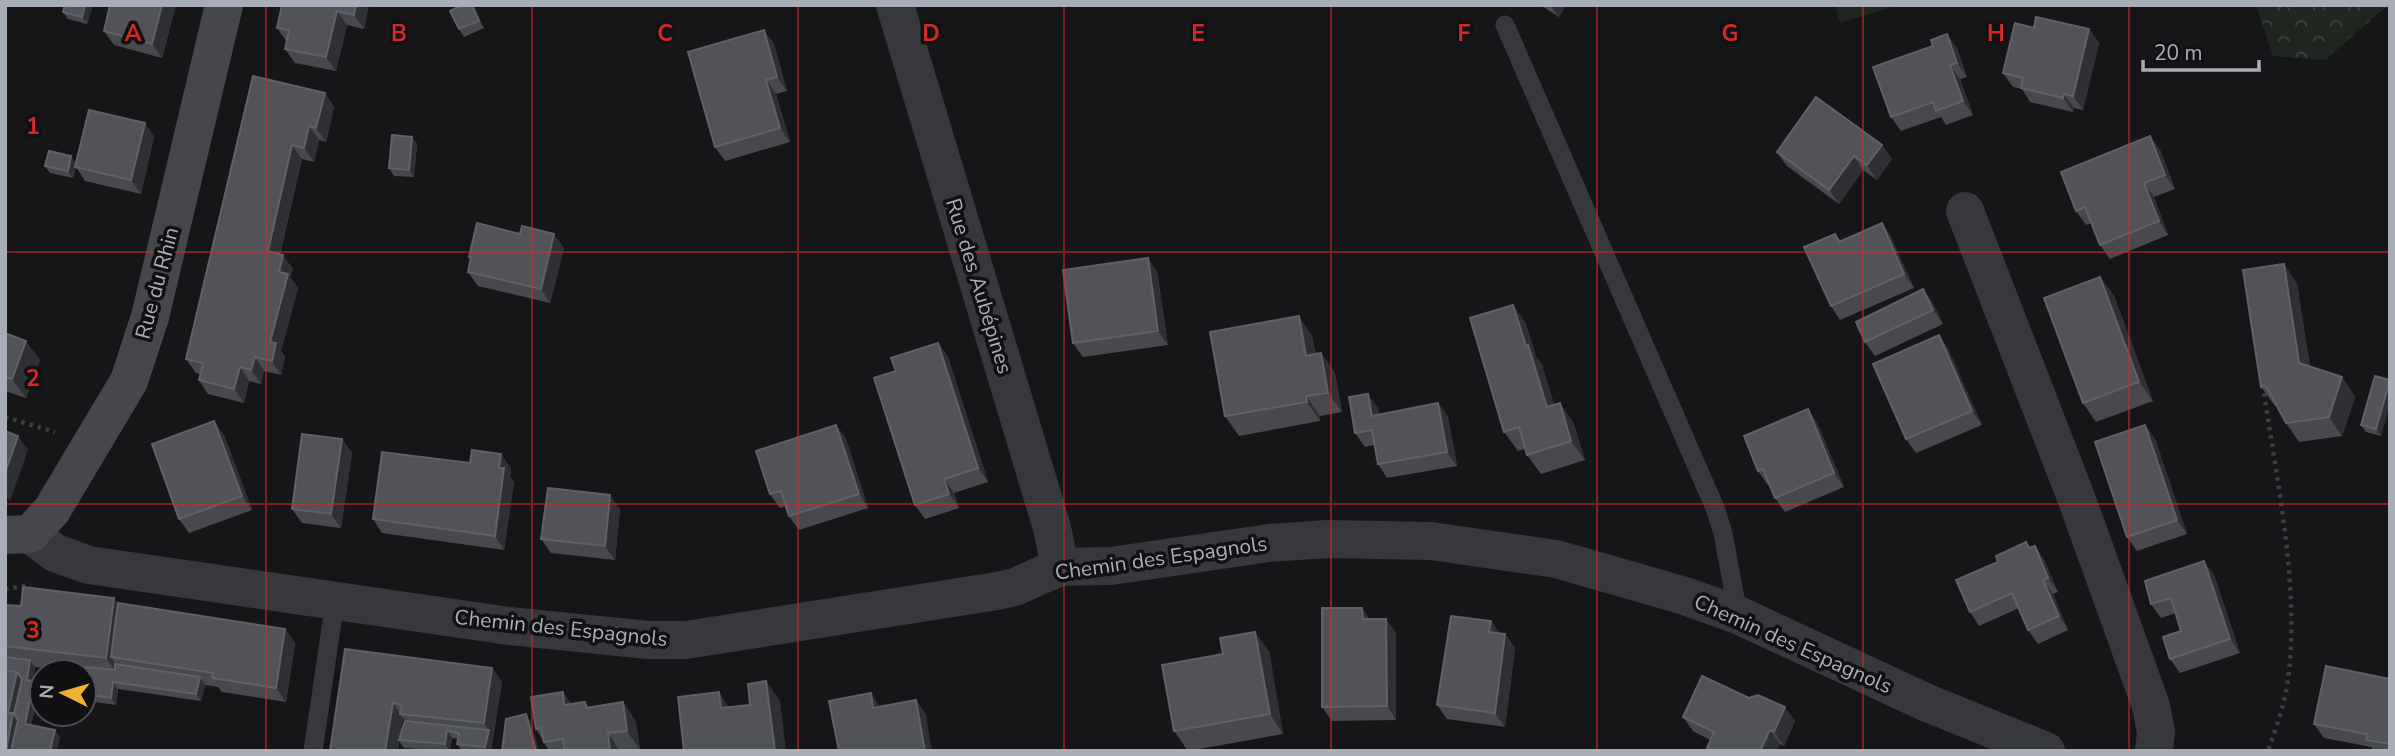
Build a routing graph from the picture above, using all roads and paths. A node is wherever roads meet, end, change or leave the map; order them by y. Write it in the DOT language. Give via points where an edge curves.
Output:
graph roads {
  1 [pos="224,5"];
  2 [pos="895,5"];
  3 [pos="1505,25"];
  4 [pos="1965,211"];
  5 [pos="2262,379"];
  6 [pos="5,417"];
  7 [pos="65,435"];
  8 [pos="18,534"];
  9 [pos="1060,567"];
  10 [pos="335,601"];
  11 [pos="1738,615"];
  12 [pos="313,751"];
  13 [pos="2046,751"];
  14 [pos="2154,751"];
  15 [pos="2268,751"];
  1 -- 8 [label="street, Rue du Rhin" via="150,317 129,381 52,510"];
  2 -- 9 [label="street, Rue des Aubépines"];
  3 -- 11 [label="lane" via="1715,508"];
  4 -- 14 [label="street" via="2151,706"];
  5 -- 15 [label="path" via="2291,594 2284,704"];
  6 -- 7 [label="path"];
  8 -- 10 [label="street, Chemin des Espagnols" via="89,565"];
  9 -- 10 [label="street, Chemin des Espagnols" via="997,591 686,640 509,626"];
  9 -- 11 [label="street, Chemin des Espagnols" via="1111,566 1269,543 1431,541 1556,559"];
  10 -- 12 [label="lane"];
  11 -- 13 [label="street, Chemin des Espagnols" via="1925,702"];
}
